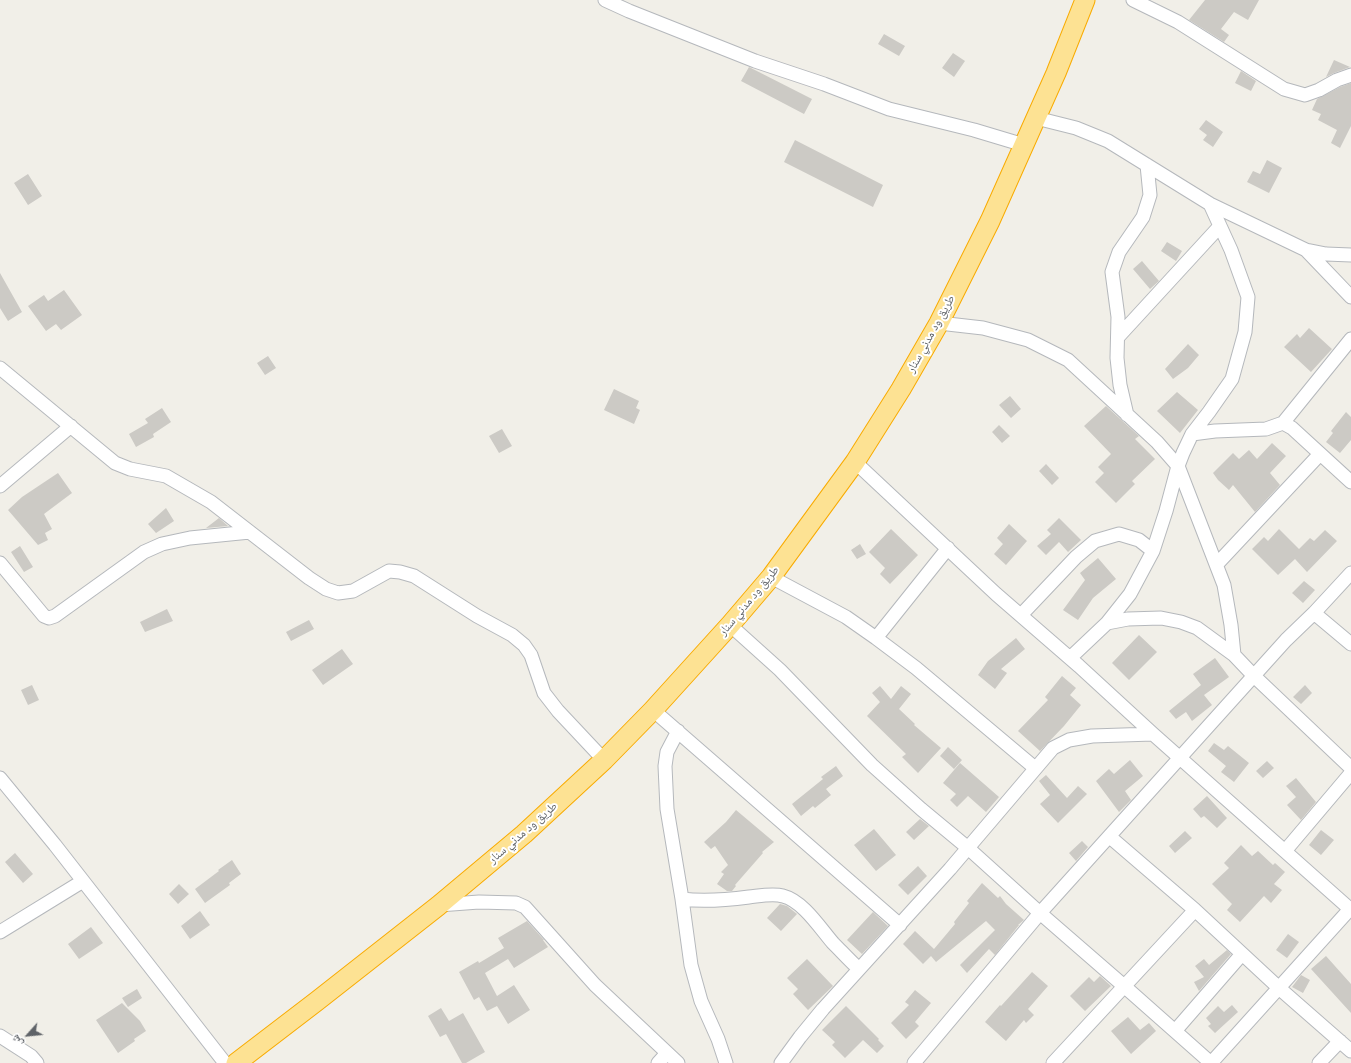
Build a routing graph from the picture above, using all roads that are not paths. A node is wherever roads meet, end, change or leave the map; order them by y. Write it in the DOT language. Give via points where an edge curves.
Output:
graph roads {
  1 [pos="605,0"];
  2 [pos="1085,0"];
  3 [pos="1133,0"];
  4 [pos="1351,75"];
  5 [pos="1036,118"];
  6 [pos="1024,145"];
  7 [pos="1147,165"];
  8 [pos="1210,204"];
  9 [pos="1220,226"];
  10 [pos="1306,250"];
  11 [pos="1351,255"];
  12 [pos="1351,297"];
  13 [pos="939,323"];
  14 [pos="1118,337"];
  15 [pos="1351,339"];
  16 [pos="0,368"];
  17 [pos="1127,415"];
  18 [pos="1283,423"];
  19 [pos="71,426"];
  20 [pos="1192,434"];
  21 [pos="1320,454"];
  22 [pos="855,462"];
  23 [pos="1178,466"];
  24 [pos="1351,482"];
  25 [pos="0,486"];
  26 [pos="250,532"];
  27 [pos="948,548"];
  28 [pos="1153,551"];
  29 [pos="0,563"];
  30 [pos="1217,564"];
  31 [pos="1351,573"];
  32 [pos="771,577"];
  33 [pos="1314,613"];
  34 [pos="1021,615"];
  35 [pos="1107,623"];
  36 [pos="730,625"];
  37 [pos="876,638"];
  38 [pos="1351,644"];
  39 [pos="1234,655"];
  40 [pos="1070,658"];
  41 [pos="1254,676"];
  42 [pos="653,710"];
  43 [pos="678,731"];
  44 [pos="1153,734"];
  45 [pos="1180,758"];
  46 [pos="604,760"];
  47 [pos="1035,768"];
  48 [pos="1351,768"];
  49 [pos="1351,773"];
  50 [pos="0,778"];
  51 [pos="1110,837"];
  52 [pos="968,848"];
  53 [pos="1286,851"];
  54 [pos="83,881"];
  55 [pos="682,900"];
  56 [pos="1349,905"];
  57 [pos="438,906"];
  58 [pos="1195,910"];
  59 [pos="1040,913"];
  60 [pos="900,924"];
  61 [pos="0,932"];
  62 [pos="1242,954"];
  63 [pos="859,969"];
  64 [pos="1124,986"];
  65 [pos="1279,988"];
  66 [pos="1175,1031"];
  67 [pos="0,1036"];
  68 [pos="1340,1041"];
  69 [pos="1351,1051"];
  70 [pos="667,1053"];
  71 [pos="37,1063"];
  72 [pos="225,1063"];
  73 [pos="236,1063"];
  74 [pos="658,1063"];
  75 [pos="678,1063"];
  76 [pos="726,1063"];
  77 [pos="781,1063"];
  78 [pos="914,1063"];
  79 [pos="1053,1063"];
  80 [pos="1320,1063"];
  1 -- 6 [label="street" via="754,60 889,109"];
  2 -- 5 [label="highway, طريق ود مدني سنار"];
  3 -- 4 [label="street" via="1178,22 1284,89 1305,95"];
  5 -- 6 [label="highway, طريق ود مدني سنار"];
  5 -- 7 [label="street" via="1076,128 1108,141"];
  6 -- 13 [label="highway, طريق ود مدني سنار" via="990,221"];
  7 -- 8 [label="street"];
  7 -- 14 [label="street" via="1150,195 1143,217 1119,252 1112,272"];
  8 -- 9 [label="street"];
  8 -- 10 [label="street"];
  9 -- 14 [label="street"];
  9 -- 20 [label="street" via="1248,297 1245,332 1232,379"];
  10 -- 11 [label="street"];
  10 -- 12 [label="street"];
  13 -- 17 [label="street" via="983,328 1028,340 1068,360"];
  13 -- 22 [label="highway, طريق ود مدني سنار"];
  14 -- 17 [label="street" via="1120,385"];
  15 -- 18 [label="street"];
  16 -- 19 [label="street"];
  17 -- 23 [label="street" via="1157,442"];
  18 -- 20 [label="street" via="1266,429"];
  18 -- 21 [label="street"];
  19 -- 25 [label="street"];
  19 -- 26 [label="street" via="115,463 130,469 166,476 211,502"];
  20 -- 23 [label="street"];
  21 -- 24 [label="street"];
  21 -- 30 [label="street"];
  22 -- 27 [label="street"];
  22 -- 32 [label="highway, طريق ود مدني سنار"];
  23 -- 28 [label="street"];
  23 -- 30 [label="street"];
  26 -- 29 [label="street" via="190,538 162,544 144,552 49,618 44,616"];
  26 -- 46 [label="street" via="326,589 338,593 353,591 389,571 400,572 414,576 512,635 531,655 544,693"];
  27 -- 34 [label="street"];
  27 -- 37 [label="street"];
  28 -- 34 [label="street" via="1139,540 1119,534 1096,541 1076,557"];
  28 -- 35 [label="street" via="1130,594"];
  30 -- 39 [label="street" via="1224,585"];
  31 -- 33 [label="street"];
  32 -- 36 [label="highway, طريق ود مدني سنار"];
  32 -- 37 [label="street" via="846,617"];
  33 -- 38 [label="street"];
  33 -- 41 [label="street"];
  34 -- 40 [label="street"];
  35 -- 39 [label="street" via="1128,619 1161,618 1181,622 1197,628"];
  35 -- 40 [label="street"];
  36 -- 42 [label="highway, طريق ود مدني سنار"];
  36 -- 52 [label="street" via="780,670 872,765"];
  37 -- 47 [label="street" via="922,673"];
  39 -- 41 [label="street"];
  40 -- 44 [label="street"];
  41 -- 45 [label="street"];
  41 -- 48 [label="street"];
  42 -- 43 [label="street"];
  42 -- 46 [label="highway, طريق ود مدني سنار"];
  43 -- 55 [label="street" via="667,752 665,766 667,809"];
  43 -- 60 [label="street"];
  44 -- 45 [label="street"];
  44 -- 47 [label="street" via="1092,736 1069,740 1053,748"];
  45 -- 51 [label="street"];
  45 -- 53 [label="street"];
  46 -- 57 [label="highway, طريق ود مدني سنار" via="524,834"];
  47 -- 52 [label="street"];
  49 -- 53 [label="street"];
  50 -- 54 [label="street"];
  51 -- 58 [label="street"];
  51 -- 59 [label="street"];
  52 -- 59 [label="street"];
  52 -- 60 [label="street"];
  53 -- 56 [label="street"];
  54 -- 61 [label="street"];
  54 -- 72 [label="street"];
  55 -- 63 [label="street" via="712,901 782,895 806,911"];
  55 -- 76 [label="street" via="690,965 701,1001"];
  56 -- 65 [label="street"];
  57 -- 70 [label="street" via="479,902 516,903 524,907 595,985"];
  57 -- 73 [label="highway, طريق ود مدني سنار"];
  58 -- 62 [label="street"];
  58 -- 64 [label="street"];
  59 -- 64 [label="street"];
  59 -- 78 [label="street"];
  60 -- 63 [label="street"];
  62 -- 65 [label="street"];
  62 -- 66 [label="street"];
  63 -- 77 [label="street" via="823,1009"];
  64 -- 66 [label="street"];
  64 -- 79 [label="street"];
  65 -- 66 [label="street" via="1211,1063"];
  65 -- 68 [label="street"];
  67 -- 71 [label="street" via="31,1056"];
  68 -- 69 [label="street"];
  68 -- 80 [label="street"];
  70 -- 74 [label="street"];
  70 -- 75 [label="street"];
}
